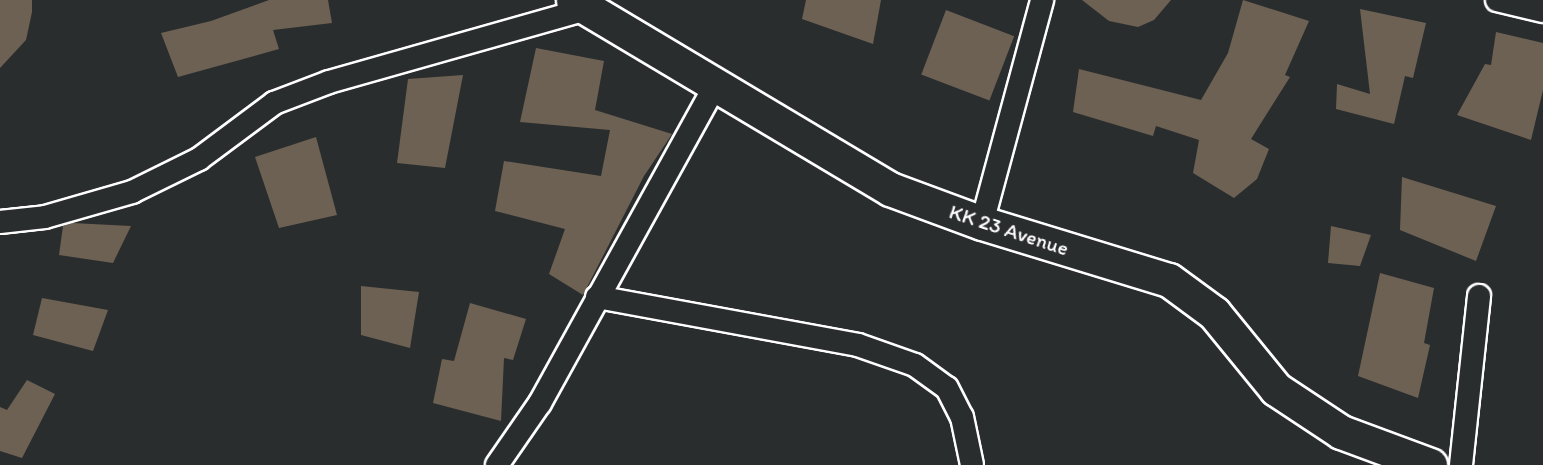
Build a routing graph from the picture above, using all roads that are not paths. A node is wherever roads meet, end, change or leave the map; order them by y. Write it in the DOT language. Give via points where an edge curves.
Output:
graph roads {
  1 [pos="1042,0"];
  2 [pos="1497,0"];
  3 [pos="580,5"];
  4 [pos="1543,11"];
  5 [pos="715,86"];
  6 [pos="0,222"];
  7 [pos="982,223"];
  8 [pos="1479,296"];
  9 [pos="597,297"];
  10 [pos="496,465"];
  11 [pos="972,465"];
  12 [pos="1430,465"];
  13 [pos="1461,465"];
  1 -- 7 [label="street"];
  2 -- 4 [label="street"];
  3 -- 5 [label="main road, KK 23 Avenue"];
  3 -- 6 [label="street" via="329,82 274,103 199,159 132,192 45,217"];
  5 -- 7 [label="main road, KK 23 Avenue" via="890,189"];
  5 -- 9 [label="street"];
  7 -- 12 [label="main road, KK 23 Avenue" via="1169,280 1214,313 1276,389 1341,432"];
  8 -- 13 [label="street"];
  9 -- 10 [label="street" via="540,403"];
  9 -- 11 [label="street" via="858,345 915,365 947,388 962,417"];
}
